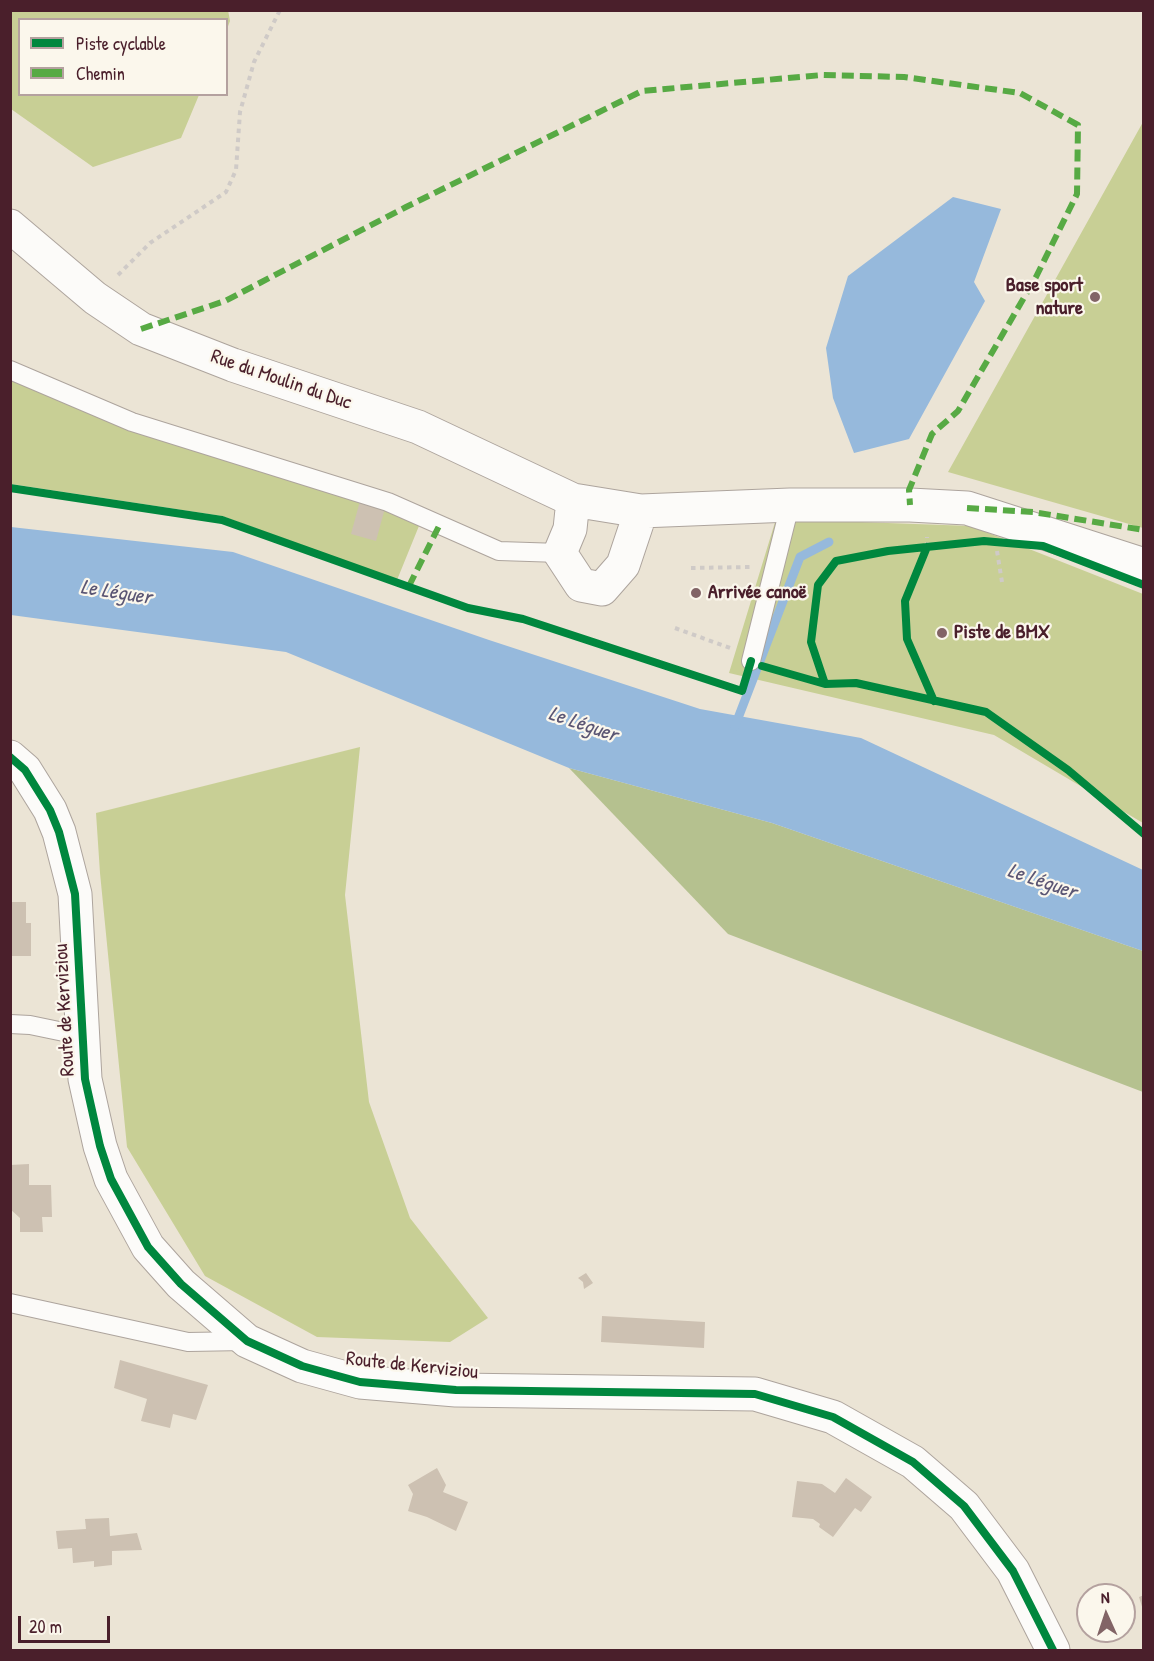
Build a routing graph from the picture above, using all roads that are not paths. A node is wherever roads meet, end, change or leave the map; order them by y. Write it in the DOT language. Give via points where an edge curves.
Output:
graph roads {
  1 [pos="10,226"];
  2 [pos="10,370"];
  3 [pos="573,500"];
  4 [pos="790,505"];
  5 [pos="641,511"];
  6 [pos="560,553"];
  7 [pos="1143,565"];
  8 [pos="751,661"];
  9 [pos="10,757"];
  10 [pos="10,1024"];
  11 [pos="83,1036"];
  12 [pos="10,1303"];
  13 [pos="247,1341"];
  14 [pos="1053,1650"];
  1 -- 3 [label="street, Rue du Moulin du Duc" via="95,298 141,329 232,365 418,428"];
  2 -- 6 [label="lane" via="132,422 388,502 499,552"];
  3 -- 5 [label="street, Rue du Moulin du Duc"];
  3 -- 6 [label="street" via="570,530"];
  4 -- 5 [label="street, Rue du Moulin du Duc"];
  4 -- 7 [label="street, Rue du Moulin du Duc" via="967,508"];
  4 -- 8 [label="lane"];
  5 -- 6 [label="street" via="623,565 602,589 581,585"];
  9 -- 11 [label="street, Route de Kerviziou" via="40,791 59,832 75,894"];
  10 -- 11 [label="lane" via="30,1024"];
  11 -- 13 [label="street, Route de Kerviziou" via="85,1080 98,1135 111,1179 124,1204 148,1248"];
  12 -- 13 [label="lane" via="188,1342"];
  13 -- 14 [label="street, Route de Kerviziou" via="302,1366 360,1382 456,1390 755,1394 833,1417 914,1462 964,1506 1013,1571"];
}
